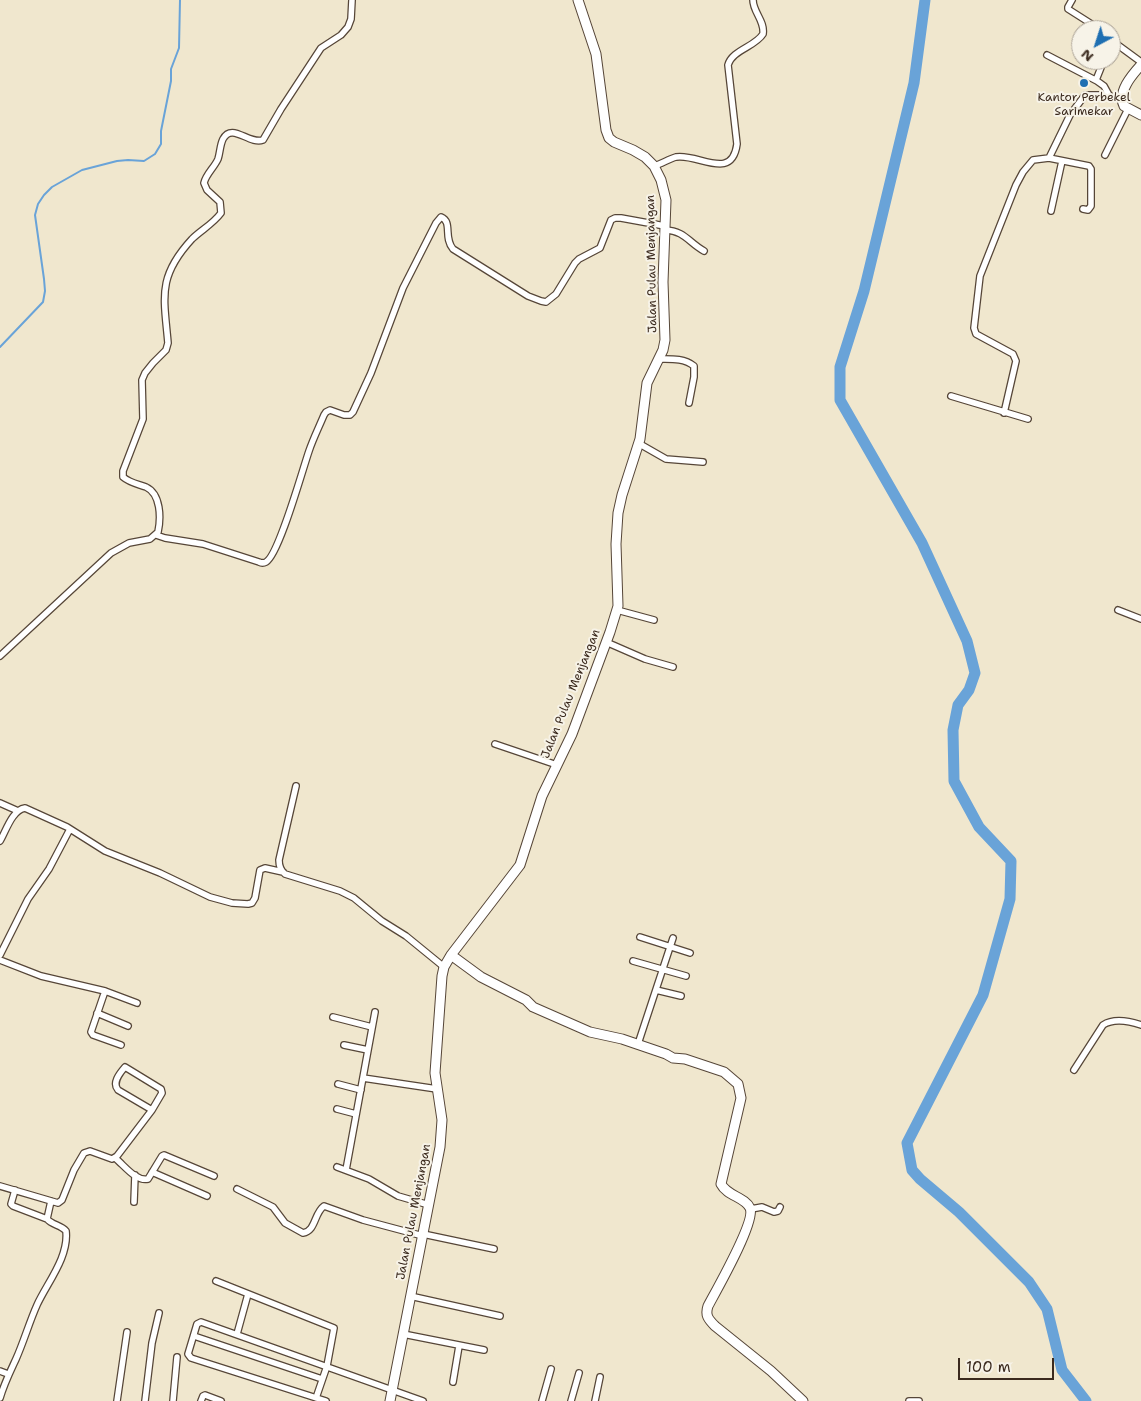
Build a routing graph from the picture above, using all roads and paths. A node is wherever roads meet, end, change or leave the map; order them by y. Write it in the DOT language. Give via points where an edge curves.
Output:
graph roads {
  1 [pos="352,0"];
  2 [pos="578,0"];
  3 [pos="753,0"];
  4 [pos="1072,0"];
  5 [pos="1085,20"];
  6 [pos="1121,49"];
  7 [pos="1047,55"];
  8 [pos="1141,64"];
  9 [pos="1100,70"];
  10 [pos="1096,80"];
  11 [pos="1108,96"];
  12 [pos="1122,99"];
  13 [pos="1128,109"];
  14 [pos="1141,115"];
  15 [pos="1106,155"];
  16 [pos="1049,158"];
  17 [pos="1062,160"];
  18 [pos="654,166"];
  19 [pos="1083,210"];
  20 [pos="1051,211"];
  21 [pos="665,228"];
  22 [pos="704,251"];
  23 [pos="659,359"];
  24 [pos="951,396"];
  25 [pos="688,403"];
  26 [pos="1004,412"];
  27 [pos="1028,419"];
  28 [pos="638,443"];
  29 [pos="703,462"];
  30 [pos="156,535"];
  31 [pos="616,610"];
  32 [pos="1118,610"];
  33 [pos="1141,618"];
  34 [pos="654,620"];
  35 [pos="606,642"];
  36 [pos="0,656"];
  37 [pos="672,667"];
  38 [pos="495,744"];
  39 [pos="557,765"];
  40 [pos="296,786"];
  41 [pos="0,803"];
  42 [pos="18,811"];
  43 [pos="70,829"];
  44 [pos="0,841"];
  45 [pos="283,872"];
  46 [pos="640,937"];
  47 [pos="673,938"];
  48 [pos="671,946"];
  49 [pos="690,953"];
  50 [pos="0,955"];
  51 [pos="452,955"];
  52 [pos="0,960"];
  53 [pos="633,961"];
  54 [pos="444,967"];
  55 [pos="663,969"];
  56 [pos="686,976"];
  57 [pos="656,990"];
  58 [pos="105,991"];
  59 [pos="681,996"];
  60 [pos="138,1004"];
  61 [pos="375,1012"];
  62 [pos="97,1013"];
  63 [pos="333,1017"];
  64 [pos="1141,1025"];
  65 [pos="128,1026"];
  66 [pos="372,1026"];
  67 [pos="638,1044"];
  68 [pos="121,1045"];
  69 [pos="344,1046"];
  70 [pos="368,1050"];
  71 [pos="1074,1070"];
  72 [pos="363,1078"];
  73 [pos="338,1084"];
  74 [pos="437,1089"];
  75 [pos="361,1090"];
  76 [pos="337,1109"];
  77 [pos="152,1110"];
  78 [pos="356,1114"];
  79 [pos="115,1158"];
  80 [pos="338,1167"];
  81 [pos="346,1170"];
  82 [pos="152,1172"];
  83 [pos="135,1176"];
  84 [pos="214,1176"];
  85 [pos="0,1186"];
  86 [pos="237,1189"];
  87 [pos="14,1190"];
  88 [pos="207,1196"];
  89 [pos="51,1201"];
  90 [pos="134,1202"];
  91 [pos="429,1205"];
  92 [pos="780,1207"];
  93 [pos="751,1209"];
  94 [pos="47,1219"];
  95 [pos="423,1235"];
  96 [pos="494,1249"];
  97 [pos="216,1281"];
  98 [pos="248,1294"];
  99 [pos="410,1296"];
  100 [pos="159,1313"];
  101 [pos="500,1316"];
  102 [pos="127,1332"];
  103 [pos="237,1334"];
  104 [pos="403,1334"];
  105 [pos="194,1336"];
  106 [pos="460,1346"];
  107 [pos="484,1350"];
  108 [pos="177,1357"];
  109 [pos="327,1366"];
  110 [pos="551,1369"];
  111 [pos="0,1371"];
  112 [pos="579,1373"];
  113 [pos="8,1374"];
  114 [pos="600,1377"];
  115 [pos="322,1379"];
  116 [pos="453,1382"];
  117 [pos="392,1391"];
  118 [pos="0,1398"];
  119 [pos="316,1398"];
  120 [pos="118,1401"];
  121 [pos="145,1401"];
  122 [pos="173,1401"];
  123 [pos="201,1401"];
  124 [pos="221,1401"];
  125 [pos="326,1401"];
  126 [pos="390,1401"];
  127 [pos="423,1401"];
  128 [pos="542,1401"];
  129 [pos="571,1401"];
  130 [pos="595,1401"];
  131 [pos="803,1401"];
  132 [pos="909,1401"];
  133 [pos="919,1401"];
  1 -- 30 [label="street" via="348,28 321,48 263,140 255,142 234,133 223,139 218,158 204,183 220,202 220,213 190,241 166,278 163,298 168,343 142,380 143,419 123,471 123,477 148,488 157,500 159,526"];
  2 -- 18 [label="street, Jalan Pulau Menjangan" via="596,54 606,130 614,142 645,156"];
  3 -- 18 [label="street" via="763,34 731,58 728,65 737,144 732,160 723,164 676,157"];
  4 -- 5 [label="street" via="1068,9"];
  6 -- 8 [label="street"];
  7 -- 10 [label="street"];
  8 -- 12 [label="street" via="1126,85"];
  9 -- 10 [label="street"];
  10 -- 11 [label="street" via="1104,86"];
  11 -- 12 [label="street"];
  11 -- 16 [label="street" via="1089,94 1082,97"];
  12 -- 13 [label="street"];
  13 -- 14 [label="street"];
  13 -- 15 [label="street"];
  16 -- 17 [label="street"];
  16 -- 26 [label="street" via="1034,160 1019,178 978,288 976,334 1013,354 1016,360"];
  17 -- 19 [label="street" via="1090,168 1090,206"];
  17 -- 20 [label="street"];
  18 -- 21 [label="street, Jalan Pulau Menjangan" via="666,200"];
  21 -- 22 [label="street" via="684,235"];
  21 -- 23 [label="street, Jalan Pulau Menjangan" via="662,282 665,340"];
  21 -- 30 [label="street" via="621,218 611,220 600,248 579,259 556,294 542,302 453,249 448,241 446,219 441,217 404,288 353,412 344,415 330,410 324,415 287,519 268,561 259,562 212,546"];
  23 -- 25 [label="street" via="681,360 694,366"];
  23 -- 28 [label="street, Jalan Pulau Menjangan" via="645,391"];
  24 -- 26 [label="street"];
  26 -- 27 [label="street"];
  28 -- 29 [label="street" via="666,459"];
  28 -- 31 [label="street, Jalan Pulau Menjangan" via="618,513"];
  30 -- 36 [label="street" via="129,543 111,553"];
  31 -- 34 [label="street"];
  31 -- 35 [label="street, Jalan Pulau Menjangan"];
  32 -- 33 [label="street"];
  35 -- 37 [label="street"];
  35 -- 39 [label="street, Jalan Pulau Menjangan"];
  38 -- 39 [label="street"];
  39 -- 51 [label="street, Jalan Pulau Menjangan" via="542,796 520,865"];
  40 -- 45 [label="street" via="279,860 279,868"];
  41 -- 42 [label="street"];
  42 -- 43 [label="street" via="25,808"];
  42 -- 44 [label="street"];
  43 -- 45 [label="street" via="105,851 225,902 252,903 262,868"];
  43 -- 50 [label="street" via="49,869 28,899"];
  45 -- 54 [label="street" via="354,898"];
  46 -- 48 [label="street"];
  47 -- 48 [label="street"];
  48 -- 49 [label="street"];
  48 -- 55 [label="street"];
  51 -- 54 [label="street, Jalan Pulau Menjangan"];
  51 -- 67 [label="street" via="481,977 536,1008 590,1032"];
  52 -- 58 [label="street" via="41,976"];
  53 -- 55 [label="street"];
  54 -- 74 [label="street, Jalan Pulau Menjangan" via="440,983"];
  55 -- 56 [label="street"];
  55 -- 57 [label="street"];
  57 -- 59 [label="street"];
  57 -- 67 [label="street"];
  58 -- 60 [label="street"];
  58 -- 62 [label="street"];
  61 -- 66 [label="street"];
  62 -- 65 [label="street"];
  62 -- 68 [label="street" via="92,1034"];
  63 -- 66 [label="street"];
  64 -- 71 [label="street" via="1116,1021 1103,1025"];
  66 -- 70 [label="street"];
  67 -- 93 [label="street" via="676,1059 714,1068 738,1084 740,1104 720,1184"];
  69 -- 70 [label="street"];
  70 -- 72 [label="street"];
  72 -- 74 [label="street"];
  72 -- 75 [label="street"];
  73 -- 75 [label="street"];
  74 -- 91 [label="street, Jalan Pulau Menjangan" via="441,1137"];
  75 -- 78 [label="street"];
  76 -- 78 [label="street"];
  77 -- 77 [label="street" via="161,1089 124,1068 115,1086"];
  77 -- 79 [label="street"];
  78 -- 81 [label="street"];
  79 -- 83 [label="street"];
  79 -- 89 [label="street" via="108,1159 90,1151 84,1153 62,1200 58,1203"];
  80 -- 81 [label="street"];
  81 -- 91 [label="street" via="398,1196"];
  82 -- 83 [label="street" via="146,1180"];
  82 -- 84 [label="street" via="165,1155"];
  82 -- 88 [label="street"];
  83 -- 90 [label="street"];
  85 -- 87 [label="street"];
  86 -- 95 [label="street" via="273,1207 285,1222 303,1233 308,1232 324,1206"];
  87 -- 89 [label="street"];
  87 -- 94 [label="street" via="12,1206"];
  89 -- 94 [label="street"];
  91 -- 95 [label="street, Jalan Pulau Menjangan"];
  92 -- 93 [label="street" via="774,1212 762,1207"];
  93 -- 131 [label="street" via="745,1231 708,1306 707,1317"];
  94 -- 113 [label="street" via="66,1231 64,1250"];
  95 -- 96 [label="street"];
  95 -- 99 [label="street, Jalan Pulau Menjangan"];
  97 -- 98 [label="street"];
  98 -- 103 [label="street"];
  98 -- 109 [label="street" via="334,1328"];
  99 -- 101 [label="street"];
  99 -- 104 [label="street, Jalan Pulau Menjangan"];
  100 -- 121 [label="street"];
  102 -- 120 [label="street"];
  103 -- 105 [label="street" via="200,1322"];
  103 -- 109 [label="street"];
  104 -- 106 [label="street"];
  104 -- 117 [label="street, Jalan Pulau Menjangan"];
  105 -- 115 [label="street"];
  105 -- 119 [label="street" via="188,1354 191,1358"];
  106 -- 107 [label="street"];
  106 -- 116 [label="street"];
  108 -- 122 [label="street"];
  109 -- 115 [label="street"];
  109 -- 117 [label="street"];
  110 -- 128 [label="street"];
  111 -- 113 [label="street"];
  112 -- 129 [label="street"];
  113 -- 118 [label="street"];
  114 -- 130 [label="street"];
  115 -- 119 [label="street"];
  117 -- 126 [label="street, Jalan Pulau Menjangan"];
  117 -- 127 [label="street"];
  119 -- 125 [label="street"];
  123 -- 124 [label="street" via="207,1395"];
  132 -- 133 [label="street"];
}
